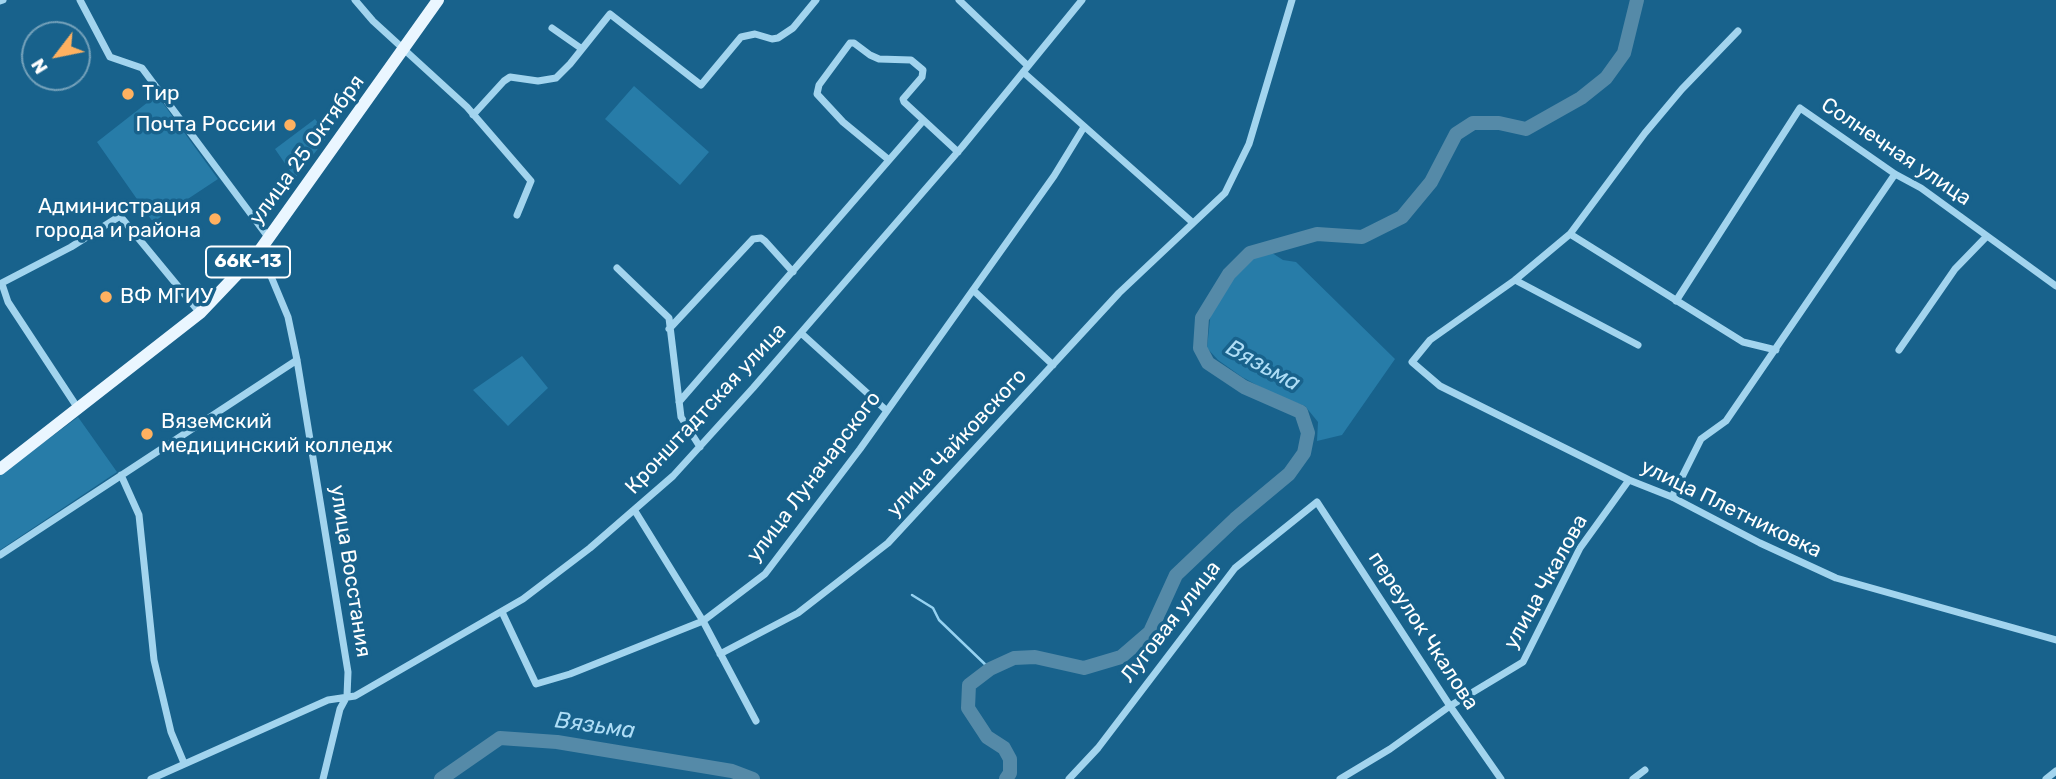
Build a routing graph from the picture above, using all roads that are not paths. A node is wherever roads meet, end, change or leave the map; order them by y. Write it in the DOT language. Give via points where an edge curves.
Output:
graph roads {
  1 [pos="80,0"];
  2 [pos="355,0"];
  3 [pos="438,0"];
  4 [pos="816,0"];
  5 [pos="959,0"];
  6 [pos="1082,0"];
  7 [pos="1292,0"];
  8 [pos="552,28"];
  9 [pos="1738,31"];
  10 [pos="404,48"];
  11 [pos="582,50"];
  12 [pos="1026,69"];
  13 [pos="473,115"];
  14 [pos="923,121"];
  15 [pos="1084,127"];
  16 [pos="958,152"];
  17 [pos="889,160"];
  18 [pos="1895,174"];
  19 [pos="517,215"];
  20 [pos="1192,222"];
  21 [pos="1570,234"];
  22 [pos="1987,236"];
  23 [pos="268,237"];
  24 [pos="260,250"];
  25 [pos="617,268"];
  26 [pos="793,272"];
  27 [pos="1515,280"];
  28 [pos="1,284"];
  29 [pos="2056,286"];
  30 [pos="974,290"];
  31 [pos="1676,301"];
  32 [pos="200,313"];
  33 [pos="669,329"];
  34 [pos="802,333"];
  35 [pos="1638,345"];
  36 [pos="1776,350"];
  37 [pos="1899,350"];
  38 [pos="298,360"];
  39 [pos="1053,365"];
  40 [pos="679,402"];
  41 [pos="79,410"];
  42 [pos="887,411"];
  43 [pos="700,447"];
  44 [pos="0,469"];
  45 [pos="121,475"];
  46 [pos="1629,480"];
  47 [pos="1672,497"];
  48 [pos="1317,502"];
  49 [pos="635,511"];
  50 [pos="0,555"];
  51 [pos="502,612"];
  52 [pos="703,621"];
  53 [pos="2056,640"];
  54 [pos="720,654"];
  55 [pos="346,696"];
  56 [pos="1450,706"];
  57 [pos="755,721"];
  58 [pos="184,763"];
  59 [pos="1645,770"];
  60 [pos="2056,771"];
  61 [pos="151,779"];
  62 [pos="323,779"];
  63 [pos="1069,779"];
  64 [pos="1340,779"];
  65 [pos="1501,779"];
  66 [pos="1633,779"];
  67 [pos="2046,779"];
  1 -- 23 [label="street" via="110,57 142,68"];
  2 -- 10 [label="street"];
  3 -- 10 [label="main road, улица 25 Октября / 66К-13"];
  4 -- 11 [label="street" via="793,28 778,37 741,37 701,85 610,13"];
  5 -- 12 [label="street"];
  6 -- 12 [label="street, Кронштадтская улица"];
  7 -- 20 [label="street, улица Чайковского" via="1249,144 1225,193"];
  8 -- 11 [label="street"];
  9 -- 21 [label="street" via="1645,133"];
  10 -- 13 [label="street"];
  10 -- 23 [label="main road, улица 25 Октября / 66К-13"];
  11 -- 13 [label="street" via="556,78 503,81"];
  12 -- 15 [label="street"];
  12 -- 16 [label="street, Кронштадтская улица"];
  13 -- 19 [label="street" via="531,181"];
  14 -- 16 [label="street"];
  14 -- 17 [label="street"];
  14 -- 17 [label="street" via="903,99 923,70 911,60 879,58 854,43 848,45 817,94"];
  15 -- 20 [label="street"];
  15 -- 30 [label="street, улица Луначарского"];
  16 -- 34 [label="street, Кронштадтская улица"];
  17 -- 26 [label="street"];
  18 -- 22 [label="street, Солнечная улица"];
  18 -- 31 [label="street, Солнечная улица" via="1800,108"];
  18 -- 36 [label="street"];
  20 -- 39 [label="street, улица Чайковского"];
  21 -- 27 [label="street"];
  21 -- 31 [label="street"];
  22 -- 29 [label="street, Солнечная улица"];
  22 -- 37 [label="street" via="1955,269"];
  23 -- 24 [label="main road, улица 25 Октября / 66К-13"];
  24 -- 32 [label="main road, улица 25 Октября / 66К-13"];
  24 -- 38 [label="street, улица Восстания" via="288,317"];
  25 -- 33 [label="street" via="669,318"];
  26 -- 33 [label="street" via="765,241 753,239"];
  26 -- 40 [label="street"];
  27 -- 35 [label="street"];
  27 -- 46 [label="street, улица Плетниковка" via="1430,340 1412,362 1440,386"];
  28 -- 32 [label="street" via="120,216"];
  28 -- 41 [label="street" via="8,302"];
  30 -- 39 [label="street"];
  30 -- 42 [label="street, улица Луначарского"];
  31 -- 36 [label="street" via="1744,342"];
  32 -- 41 [label="main road, улица 25 Октября / 66К-13"];
  33 -- 40 [label="street"];
  34 -- 42 [label="street"];
  34 -- 43 [label="street, Кронштадтская улица"];
  36 -- 47 [label="street" via="1726,421 1701,439"];
  38 -- 45 [label="street"];
  38 -- 55 [label="street, улица Восстания" via="339,607 348,672"];
  39 -- 54 [label="street, улица Чайковского" via="888,543 798,612"];
  40 -- 43 [label="street" via="681,417"];
  41 -- 44 [label="main road, улица 25 Октября / 66К-13"];
  42 -- 52 [label="street, улица Луначарского" via="765,574"];
  43 -- 49 [label="street, Кронштадтская улица"];
  45 -- 50 [label="street"];
  45 -- 58 [label="street" via="139,515 156,666 171,732"];
  46 -- 47 [label="street, улица Плетниковка"];
  46 -- 56 [label="street, улица Чкалова" via="1580,548 1523,662"];
  47 -- 53 [label="street, улица Плетниковка" via="1836,579"];
  48 -- 56 [label="street, переулок Чкалова"];
  48 -- 63 [label="street, Луговая улица" via="1235,568 1098,748"];
  49 -- 51 [label="street, Кронштадтская улица"];
  49 -- 52 [label="street"];
  51 -- 52 [label="street, улица Луначарского" via="536,684"];
  51 -- 55 [label="street, Кронштадтская улица" via="355,696"];
  52 -- 54 [label="street"];
  54 -- 57 [label="street"];
  55 -- 58 [label="street, Кронштадтская улица"];
  55 -- 62 [label="street, улица Восстания"];
  56 -- 64 [label="street, улица Чкалова"];
  56 -- 65 [label="street, переулок Чкалова"];
  58 -- 61 [label="street, Кронштадтская улица"];
  59 -- 66 [label="street"];
  60 -- 67 [label="street"];
}
